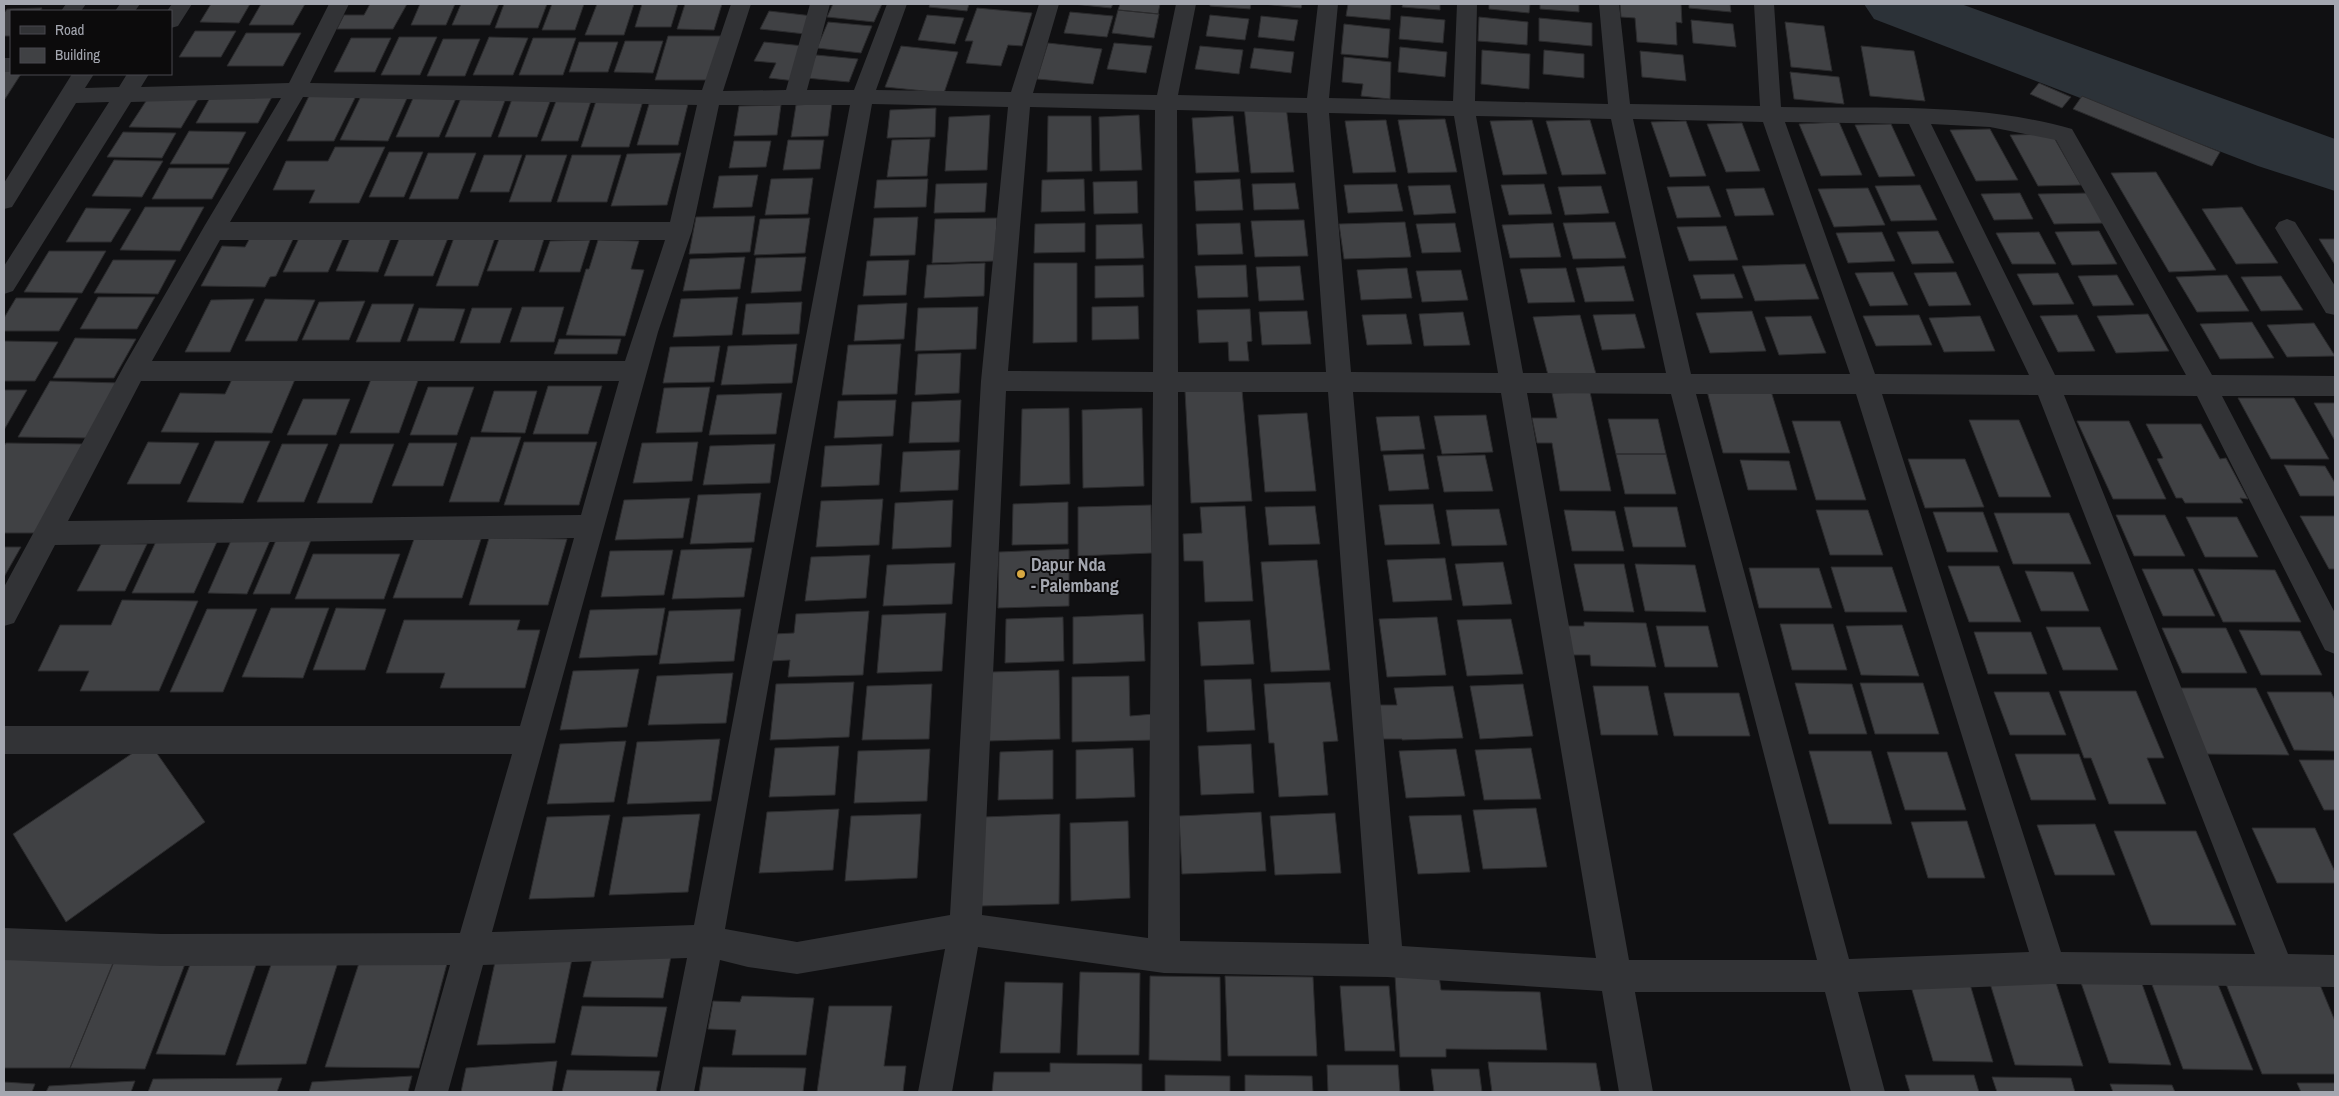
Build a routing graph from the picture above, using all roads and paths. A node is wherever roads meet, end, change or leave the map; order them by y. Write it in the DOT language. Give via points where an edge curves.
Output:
graph roads {
  1 [pos="182,4"];
  2 [pos="339,4"];
  3 [pos="741,4"];
  4 [pos="820,4"];
  5 [pos="897,4"];
  6 [pos="1049,4"];
  7 [pos="1186,4"];
  8 [pos="1328,4"];
  9 [pos="1467,4"];
  10 [pos="1609,4"];
  11 [pos="1764,4"];
  12 [pos="172,19"];
  13 [pos="83,75"];
  14 [pos="137,75"];
  15 [pos="296,90"];
  16 [pos="117,95"];
  17 [pos="76,96"];
  18 [pos="795,96"];
  19 [pos="862,97"];
  20 [pos="710,98"];
  21 [pos="1020,99"];
  22 [pos="1166,102"];
  23 [pos="1317,105"];
  24 [pos="1464,108"];
  25 [pos="1620,111"];
  26 [pos="1771,114"];
  27 [pos="1916,117"];
  28 [pos="4,200"];
  29 [pos="2287,228"];
  30 [pos="213,231"];
  31 [pos="680,231"];
  32 [pos="4,285"];
  33 [pos="2335,306"];
  34 [pos="134,371"];
  35 [pos="634,371"];
  36 [pos="994,381"];
  37 [pos="1165,382"];
  38 [pos="1340,383"];
  39 [pos="1512,383"];
  40 [pos="1681,384"];
  41 [pos="1866,384"];
  42 [pos="2047,385"];
  43 [pos="2204,386"];
  44 [pos="2335,386"];
  45 [pos="591,526"];
  46 [pos="47,533"];
  47 [pos="4,614"];
  48 [pos="2335,641"];
  49 [pos="4,740"];
  50 [pos="531,740"];
  51 [pos="965,929"];
  52 [pos="707,941"];
  53 [pos="4,944"];
  54 [pos="471,949"];
  55 [pos="1164,957"];
  56 [pos="1387,961"];
  57 [pos="2050,968"];
  58 [pos="2278,970"];
  59 [pos="2335,971"];
  60 [pos="1617,976"];
  61 [pos="1837,976"];
  62 [pos="431,1092"];
  63 [pos="677,1092"];
  64 [pos="935,1092"];
  65 [pos="1636,1092"];
  66 [pos="1868,1092"];
  1 -- 12 [label="street"];
  2 -- 15 [label="street"];
  3 -- 20 [label="street"];
  4 -- 18 [label="street"];
  5 -- 19 [label="street"];
  6 -- 21 [label="street"];
  7 -- 22 [label="street"];
  8 -- 23 [label="street"];
  9 -- 24 [label="street"];
  10 -- 25 [label="street"];
  11 -- 26 [label="street"];
  13 -- 17 [label="street"];
  14 -- 16 [label="street"];
  15 -- 16 [label="street"];
  15 -- 20 [label="street"];
  15 -- 30 [label="street"];
  16 -- 17 [label="street"];
  16 -- 32 [label="street"];
  17 -- 28 [label="street"];
  18 -- 19 [label="street"];
  18 -- 20 [label="street"];
  19 -- 21 [label="street"];
  19 -- 52 [label="street"];
  20 -- 31 [label="street"];
  21 -- 22 [label="street"];
  21 -- 36 [label="street"];
  22 -- 23 [label="street"];
  22 -- 37 [label="street"];
  23 -- 24 [label="street"];
  23 -- 38 [label="street"];
  24 -- 25 [label="street"];
  24 -- 39 [label="street"];
  25 -- 26 [label="street"];
  25 -- 40 [label="street"];
  26 -- 27 [label="street"];
  26 -- 41 [label="street"];
  27 -- 42 [label="street"];
  27 -- 43 [label="street" via="1995,119 2064,134"];
  29 -- 33 [label="street"];
  30 -- 31 [label="street"];
  30 -- 34 [label="street"];
  31 -- 35 [label="street"];
  34 -- 35 [label="street"];
  34 -- 46 [label="street"];
  35 -- 45 [label="street"];
  36 -- 37 [label="street"];
  36 -- 51 [label="street"];
  37 -- 38 [label="street"];
  37 -- 55 [label="street"];
  38 -- 39 [label="street"];
  38 -- 56 [label="street"];
  39 -- 40 [label="street"];
  39 -- 60 [label="street"];
  40 -- 41 [label="street"];
  40 -- 61 [label="street"];
  41 -- 42 [label="street"];
  41 -- 57 [label="street"];
  42 -- 43 [label="street"];
  42 -- 58 [label="street"];
  43 -- 44 [label="street"];
  43 -- 48 [label="street"];
  45 -- 46 [label="street"];
  45 -- 50 [label="street"];
  46 -- 47 [label="street"];
  49 -- 50 [label="street"];
  50 -- 54 [label="street"];
  51 -- 52 [label="street" via="797,958"];
  51 -- 55 [label="street"];
  51 -- 64 [label="street"];
  52 -- 54 [label="street"];
  52 -- 63 [label="street"];
  53 -- 54 [label="street" via="161,950"];
  54 -- 62 [label="street"];
  55 -- 56 [label="street"];
  56 -- 60 [label="street"];
  57 -- 58 [label="street"];
  57 -- 61 [label="street"];
  58 -- 59 [label="street"];
  60 -- 61 [label="street"];
  60 -- 65 [label="street"];
  61 -- 66 [label="street"];
}
